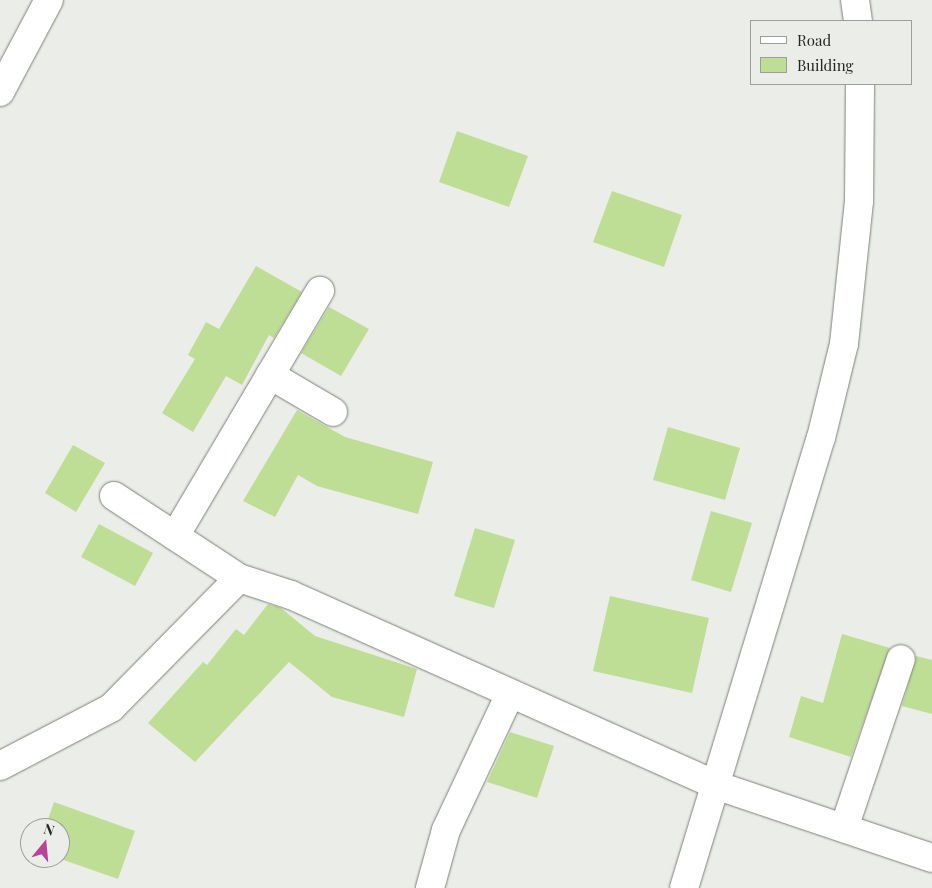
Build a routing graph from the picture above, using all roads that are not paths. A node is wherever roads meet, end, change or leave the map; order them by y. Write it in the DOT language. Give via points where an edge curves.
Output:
graph roads {
  1 [pos="49,0"];
  2 [pos="855,0"];
  3 [pos="858,20"];
  4 [pos="860,85"];
  5 [pos="0,92"];
  6 [pos="320,291"];
  7 [pos="270,375"];
  8 [pos="333,412"];
  9 [pos="114,496"];
  10 [pos="175,536"];
  11 [pos="239,578"];
  12 [pos="901,659"];
  13 [pos="510,694"];
  14 [pos="0,766"];
  15 [pos="715,785"];
  16 [pos="844,828"];
  17 [pos="932,858"];
  18 [pos="430,888"];
  19 [pos="684,888"];
  1 -- 5 [label="street"];
  2 -- 3 [label="street"];
  4 -- 15 [label="street" via="859,201 844,344 821,438"];
  6 -- 7 [label="street"];
  7 -- 8 [label="street"];
  7 -- 10 [label="street"];
  9 -- 10 [label="street"];
  10 -- 11 [label="street"];
  11 -- 13 [label="street" via="291,595"];
  11 -- 14 [label="street" via="111,708"];
  12 -- 16 [label="street"];
  13 -- 15 [label="street"];
  13 -- 18 [label="street" via="446,830"];
  15 -- 16 [label="street"];
  15 -- 19 [label="street"];
  16 -- 17 [label="street"];
}
